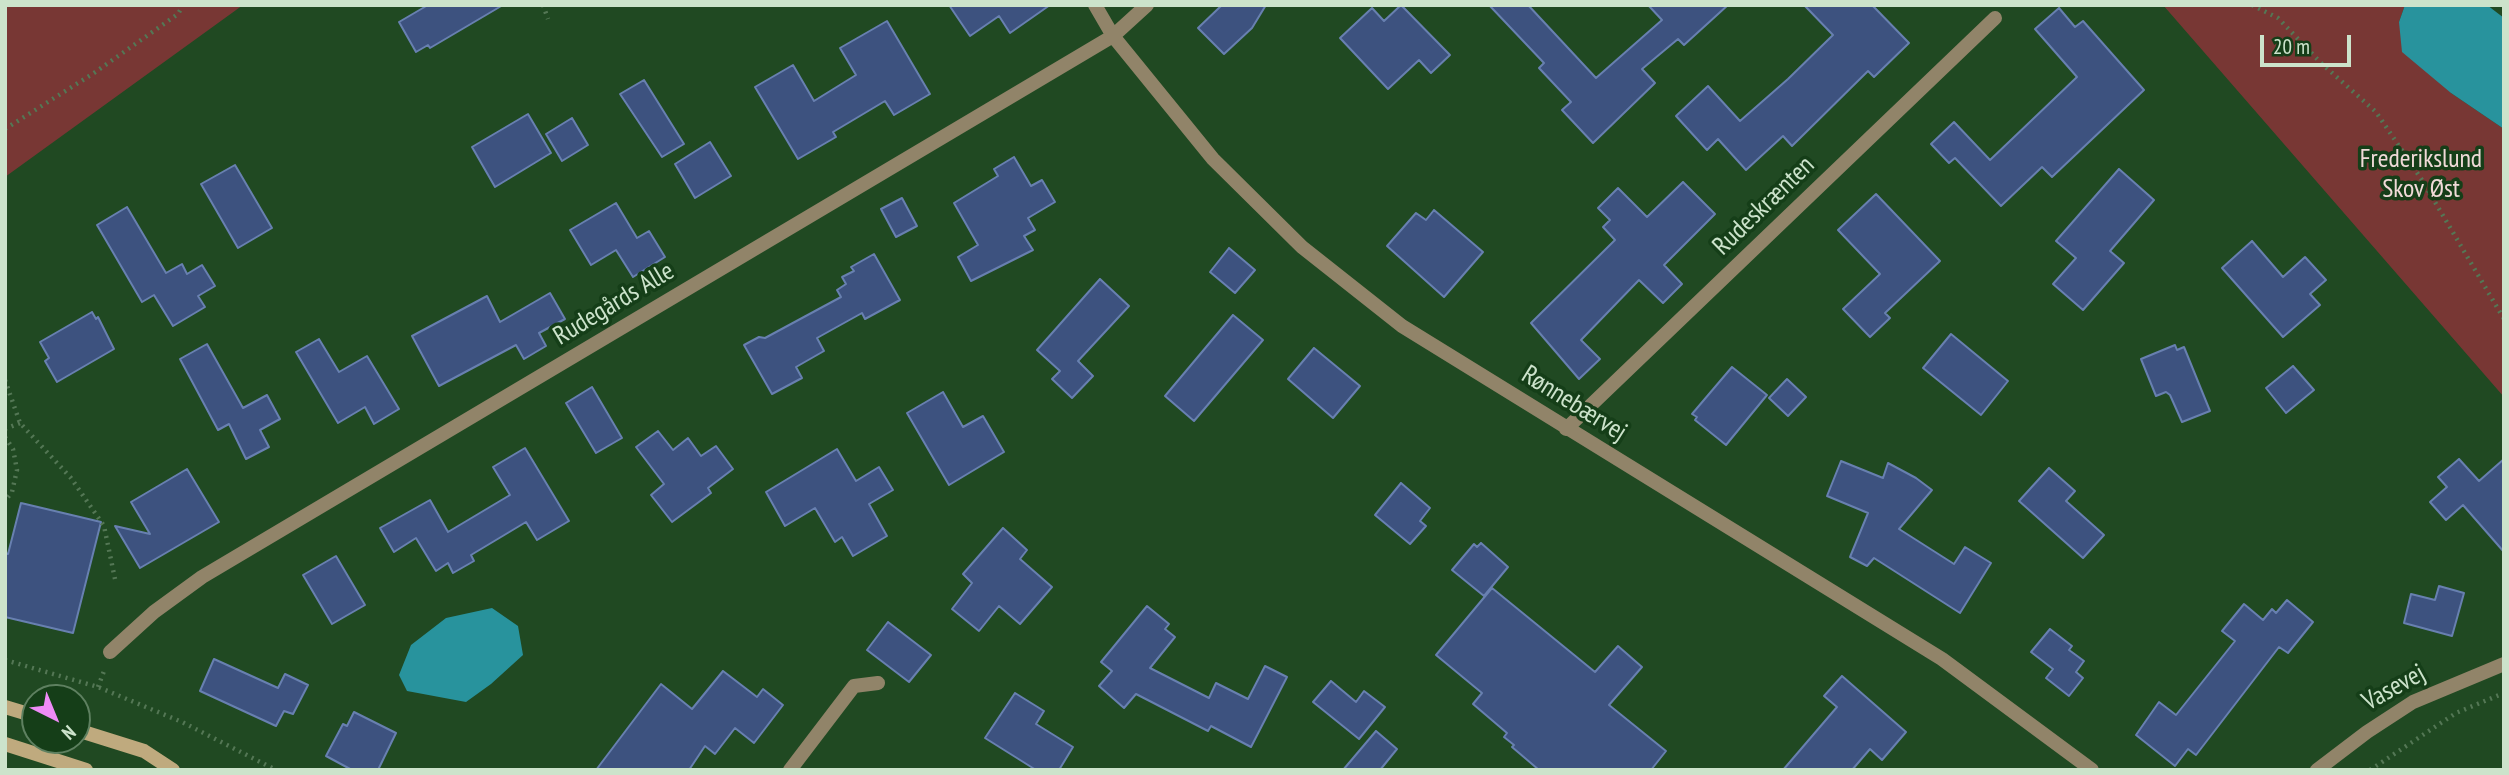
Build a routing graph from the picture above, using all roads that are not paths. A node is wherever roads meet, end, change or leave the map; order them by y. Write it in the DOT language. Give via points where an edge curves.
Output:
graph roads {
  1 [pos="1095,5"];
  2 [pos="1147,5"];
  3 [pos="1995,18"];
  4 [pos="1113,36"];
  5 [pos="1566,429"];
  6 [pos="110,652"];
  7 [pos="2504,664"];
  8 [pos="878,683"];
  9 [pos="91,734"];
  10 [pos="5,744"];
  11 [pos="86,770"];
  12 [pos="173,770"];
  13 [pos="790,770"];
  14 [pos="2092,770"];
  15 [pos="2317,770"];
  1 -- 4 [label="street, Rønnebærvej"];
  2 -- 4 [label="street, Rudegårds Alle"];
  3 -- 5 [label="street, Rudeskrænten"];
  4 -- 5 [label="street, Rønnebærvej" via="1213,159 1302,247 1402,326"];
  4 -- 6 [label="street, Rudegårds Alle" via="202,577"];
  5 -- 14 [label="street, Rønnebærvej" via="1942,659"];
  7 -- 15 [label="street, Vasevej" via="2413,702"];
  8 -- 13 [label="street" via="854,685"];
  9 -- 12 [label="main road" via="144,751"];
  10 -- 11 [label="main road"];
}
